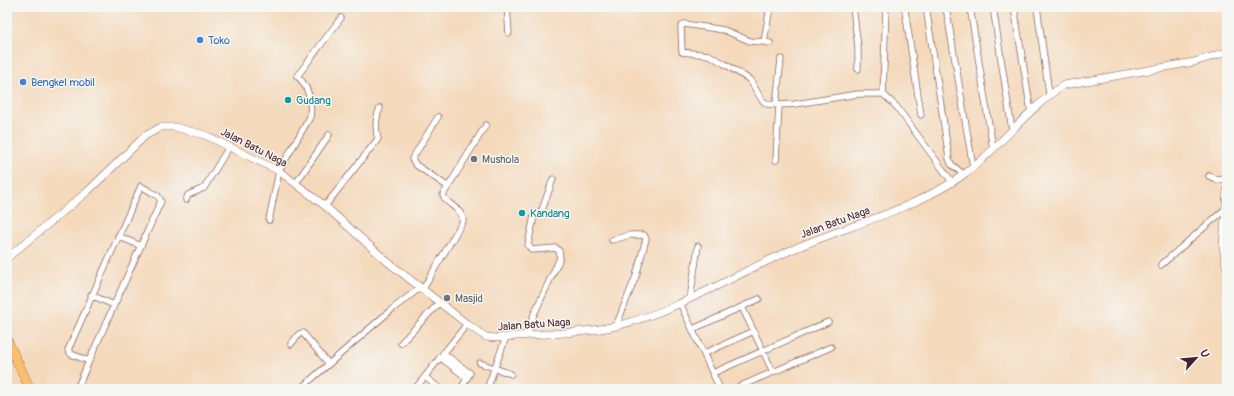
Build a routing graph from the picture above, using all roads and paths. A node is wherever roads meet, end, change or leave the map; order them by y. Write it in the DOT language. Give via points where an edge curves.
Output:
graph roads {
  1 [pos="507,7"];
  2 [pos="770,7"];
  3 [pos="853,7"];
  4 [pos="886,7"];
  5 [pos="907,7"];
  6 [pos="926,7"];
  7 [pos="946,7"];
  8 [pos="970,7"];
  9 [pos="993,7"];
  10 [pos="1014,7"];
  11 [pos="1037,7"];
  12 [pos="341,18"];
  13 [pos="509,33"];
  14 [pos="1227,52"];
  15 [pos="781,59"];
  16 [pos="858,69"];
  17 [pos="883,94"];
  18 [pos="1049,94"];
  19 [pos="777,105"];
  20 [pos="380,108"];
  21 [pos="1031,112"];
  22 [pos="921,115"];
  23 [pos="438,117"];
  24 [pos="486,125"];
  25 [pos="1012,130"];
  26 [pos="329,135"];
  27 [pos="229,147"];
  28 [pos="993,149"];
  29 [pos="776,160"];
  30 [pos="973,167"];
  31 [pos="279,171"];
  32 [pos="963,174"];
  33 [pos="1209,176"];
  34 [pos="553,179"];
  35 [pos="1227,179"];
  36 [pos="952,182"];
  37 [pos="296,183"];
  38 [pos="448,186"];
  39 [pos="1227,190"];
  40 [pos="186,200"];
  41 [pos="325,206"];
  42 [pos="1224,210"];
  43 [pos="268,220"];
  44 [pos="118,236"];
  45 [pos="612,240"];
  46 [pos="141,246"];
  47 [pos="698,246"];
  48 [pos="7,258"];
  49 [pos="1161,265"];
  50 [pos="1226,266"];
  51 [pos="422,288"];
  52 [pos="91,295"];
  53 [pos="690,299"];
  54 [pos="759,300"];
  55 [pos="440,302"];
  56 [pos="680,303"];
  57 [pos="114,305"];
  58 [pos="742,307"];
  59 [pos="828,322"];
  60 [pos="467,324"];
  61 [pos="616,326"];
  62 [pos="693,329"];
  63 [pos="754,331"];
  64 [pos="527,335"];
  65 [pos="506,337"];
  66 [pos="7,340"];
  67 [pos="401,343"];
  68 [pos="291,344"];
  69 [pos="831,347"];
  70 [pos="763,351"];
  71 [pos="704,353"];
  72 [pos="442,355"];
  73 [pos="89,361"];
  74 [pos="328,363"];
  75 [pos="480,363"];
  76 [pos="495,368"];
  77 [pos="773,372"];
  78 [pos="713,373"];
  79 [pos="511,374"];
  80 [pos="425,377"];
  81 [pos="30,389"];
  82 [pos="77,389"];
  83 [pos="300,389"];
  84 [pos="415,389"];
  85 [pos="440,389"];
  86 [pos="461,389"];
  87 [pos="487,389"];
  88 [pos="720,389"];
  89 [pos="734,389"];
  1 -- 13 [label="street"];
  2 -- 19 [label="street" via="767,42 750,42 724,30 686,23 682,25 682,52 718,59 750,80 764,102"];
  3 -- 16 [label="street"];
  4 -- 17 [label="street"];
  5 -- 22 [label="street" via="905,10"];
  6 -- 32 [label="street" via="949,158 951,164"];
  7 -- 30 [label="street"];
  8 -- 28 [label="street"];
  9 -- 25 [label="street"];
  10 -- 21 [label="street"];
  11 -- 18 [label="street"];
  12 -- 31 [label="street" via="297,76 306,87 311,108 310,117"];
  14 -- 18 [label="street, Jalan Batu Naga" via="1194,62 1064,85"];
  15 -- 19 [label="street"];
  17 -- 19 [label="street" via="858,94"];
  17 -- 36 [label="street" via="896,106"];
  18 -- 21 [label="street, Jalan Batu Naga"];
  19 -- 29 [label="street"];
  20 -- 41 [label="street" via="376,118 378,139"];
  21 -- 25 [label="street, Jalan Batu Naga"];
  23 -- 38 [label="street" via="412,159"];
  24 -- 38 [label="street"];
  25 -- 28 [label="street, Jalan Batu Naga"];
  26 -- 37 [label="street"];
  27 -- 31 [label="street, Jalan Batu Naga"];
  27 -- 40 [label="street" via="204,188 188,195"];
  27 -- 48 [label="street, Jalan Batu Naga" via="192,130 166,126 156,129 145,136 88,191"];
  28 -- 30 [label="street, Jalan Batu Naga"];
  30 -- 32 [label="street, Jalan Batu Naga"];
  31 -- 37 [label="street, Jalan Batu Naga"];
  31 -- 43 [label="street"];
  32 -- 36 [label="street, Jalan Batu Naga"];
  33 -- 35 [label="street" via="1218,180"];
  34 -- 64 [label="street" via="542,210 534,216 528,246 532,250 556,248 560,258 536,308"];
  36 -- 53 [label="street, Jalan Batu Naga" via="905,208 831,233"];
  37 -- 41 [label="street, Jalan Batu Naga"];
  38 -- 51 [label="street" via="444,197 461,212 463,221"];
  39 -- 42 [label="street"];
  41 -- 51 [label="street, Jalan Batu Naga" via="389,263"];
  42 -- 49 [label="street"];
  42 -- 50 [label="street" via="1223,246"];
  44 -- 46 [label="street"];
  44 -- 46 [label="street" via="142,186 161,199"];
  44 -- 52 [label="street"];
  45 -- 61 [label="street" via="630,235 644,235 646,239 636,276"];
  46 -- 57 [label="street"];
  47 -- 53 [label="street"];
  51 -- 55 [label="street, Jalan Batu Naga"];
  51 -- 74 [label="street" via="391,310"];
  52 -- 57 [label="street"];
  52 -- 73 [label="street" via="68,350 70,354"];
  53 -- 56 [label="street, Jalan Batu Naga"];
  54 -- 58 [label="street"];
  55 -- 60 [label="street, Jalan Batu Naga"];
  55 -- 67 [label="street"];
  56 -- 61 [label="street, Jalan Batu Naga"];
  56 -- 62 [label="street"];
  57 -- 73 [label="street"];
  58 -- 62 [label="street"];
  58 -- 63 [label="street"];
  59 -- 70 [label="street"];
  60 -- 65 [label="street, Jalan Batu Naga" via="486,337"];
  60 -- 72 [label="street"];
  61 -- 64 [label="street, Jalan Batu Naga" via="577,332"];
  62 -- 71 [label="street"];
  63 -- 70 [label="street"];
  63 -- 71 [label="street"];
  64 -- 65 [label="street, Jalan Batu Naga"];
  65 -- 76 [label="street"];
  66 -- 81 [label="highway"];
  68 -- 74 [label="street" via="303,333"];
  69 -- 77 [label="street"];
  70 -- 77 [label="street"];
  70 -- 78 [label="street"];
  71 -- 78 [label="street"];
  72 -- 80 [label="street"];
  72 -- 86 [label="street" via="469,372"];
  73 -- 82 [label="street"];
  74 -- 83 [label="street"];
  75 -- 76 [label="street"];
  76 -- 79 [label="street"];
  76 -- 87 [label="street"];
  77 -- 89 [label="street"];
  78 -- 88 [label="street"];
  80 -- 84 [label="street"];
  80 -- 85 [label="street"];
}
